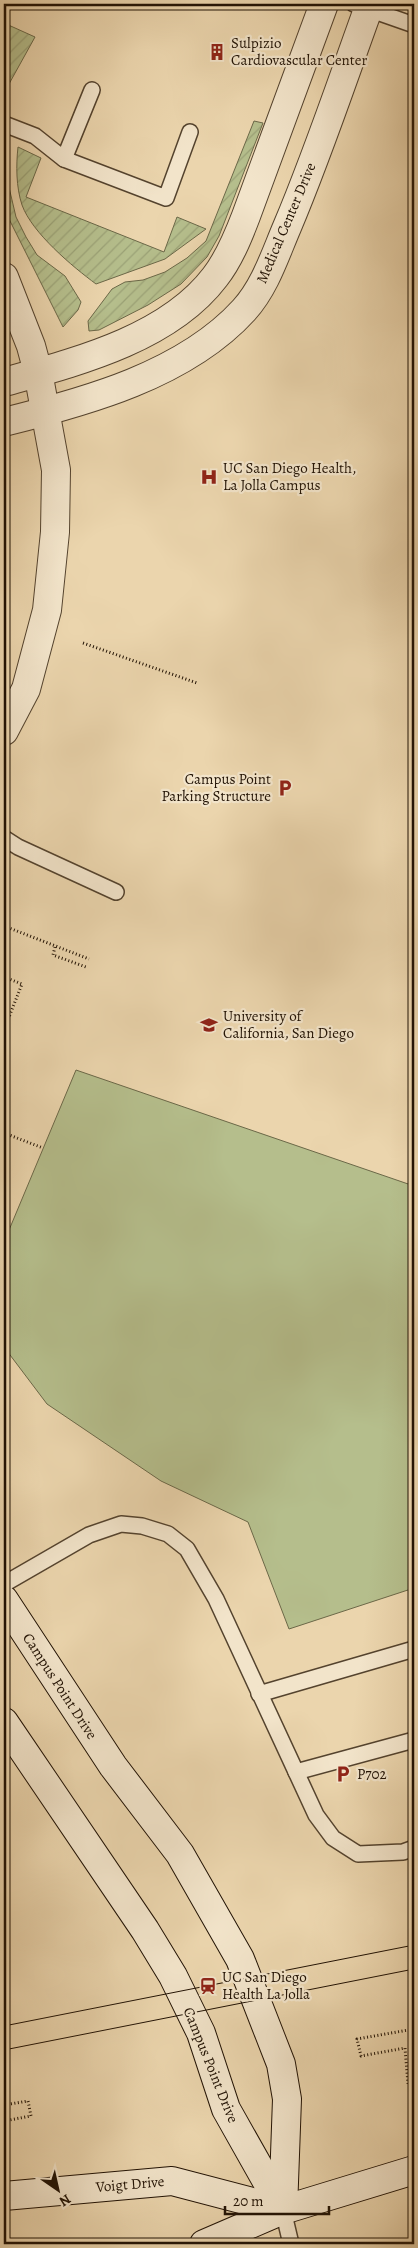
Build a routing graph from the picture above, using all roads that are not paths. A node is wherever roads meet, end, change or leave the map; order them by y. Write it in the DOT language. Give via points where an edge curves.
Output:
graph roads {
  1 [pos="324,4"];
  2 [pos="364,5"];
  3 [pos="414,25"];
  4 [pos="92,90"];
  5 [pos="4,124"];
  6 [pos="190,132"];
  7 [pos="64,158"];
  8 [pos="4,276"];
  9 [pos="38,372"];
  10 [pos="4,382"];
  11 [pos="44,412"];
  12 [pos="4,422"];
  13 [pos="4,732"];
  14 [pos="4,838"];
  15 [pos="116,892"];
  16 [pos="4,1584"];
  17 [pos="4,1600"];
  18 [pos="414,1649"];
  19 [pos="260,1694"];
  20 [pos="4,1722"];
  21 [pos="414,1740"];
  22 [pos="296,1772"];
  23 [pos="414,1848"];
  24 [pos="414,2170"];
  25 [pos="4,2196"];
  26 [pos="283,2210"];
  27 [pos="204,2244"];
  28 [pos="290,2244"];
  1 -- 9 [label="street" via="235,244 214,278 178,314 133,339"];
  2 -- 3 [label="lane"];
  2 -- 11 [label="street, Medical Center Drive" via="303,190 266,276 244,309 217,335 166,368"];
  4 -- 7 [label="lane"];
  5 -- 7 [label="lane" via="35,136"];
  6 -- 7 [label="lane" via="166,198"];
  8 -- 9 [label="street"];
  9 -- 10 [label="street"];
  9 -- 11 [label="street"];
  11 -- 12 [label="street, Medical Center Drive"];
  11 -- 13 [label="street" via="56,470 55,532 48,610 26,690"];
  14 -- 15 [label="lane"];
  16 -- 19 [label="lane" via="89,1535 121,1524 168,1534 187,1549 211,1591"];
  17 -- 26 [label="street, Campus Point Drive" via="113,1766 180,1854 240,1960 281,2064 287,2099"];
  18 -- 19 [label="lane"];
  19 -- 22 [label="lane"];
  20 -- 26 [label="street, Campus Point Drive" via="146,1930 173,1976 201,2033 226,2109"];
  21 -- 22 [label="lane"];
  22 -- 23 [label="lane" via="316,1815 339,1842 358,1854 403,1852"];
  24 -- 26 [label="street"];
  25 -- 26 [label="street, Voigt Drive" via="172,2180"];
  26 -- 27 [label="street"];
  26 -- 28 [label="lane"];
}
